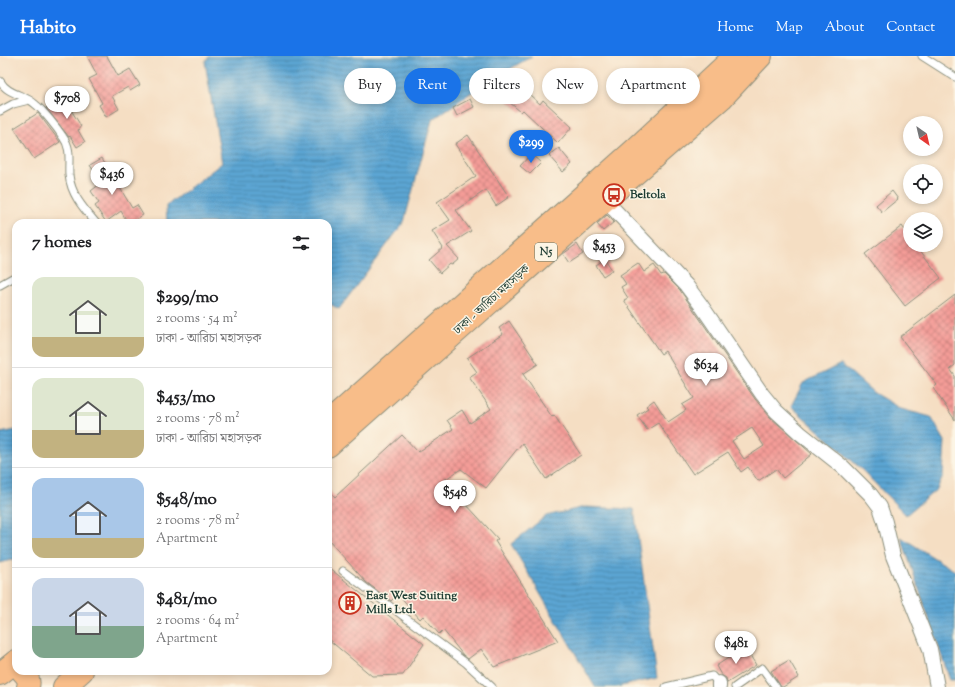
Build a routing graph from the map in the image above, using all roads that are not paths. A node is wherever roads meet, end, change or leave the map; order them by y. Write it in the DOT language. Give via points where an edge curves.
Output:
graph roads {
  1 [pos="734,56"];
  2 [pos="761,56"];
  3 [pos="922,56"];
  4 [pos="955,77"];
  5 [pos="0,81"];
  6 [pos="29,100"];
  7 [pos="0,111"];
  8 [pos="605,200"];
  9 [pos="93,219"];
  10 [pos="12,278"];
  11 [pos="0,285"];
  12 [pos="332,420"];
  13 [pos="332,442"];
  14 [pos="343,571"];
  15 [pos="26,675"];
  16 [pos="78,675"];
  17 [pos="720,686"];
  18 [pos="28,687"];
  19 [pos="64,687"];
  20 [pos="492,687"];
  21 [pos="666,687"];
  22 [pos="735,687"];
  23 [pos="776,687"];
  24 [pos="937,687"];
  1 -- 12 [label="highway, N5" via="633,151"];
  2 -- 8 [label="highway, ঢাকা - আরিচা মহাসড়ক / N5" via="722,98"];
  3 -- 4 [label="lane"];
  5 -- 6 [label="lane" via="8,91"];
  6 -- 7 [label="lane"];
  6 -- 9 [label="lane" via="39,107 66,141 72,189"];
  8 -- 13 [label="highway, ঢাকা - আরিচা মহাসড়ক / N5"];
  8 -- 24 [label="street" via="686,285 776,411 843,467 880,507 893,556 930,648"];
  10 -- 11 [label="lane"];
  14 -- 20 [label="lane" via="466,663"];
  15 -- 18 [label="highway"];
  16 -- 19 [label="highway"];
  17 -- 21 [label="lane" via="712,676"];
  22 -- 23 [label="lane" via="762,668"];
}
